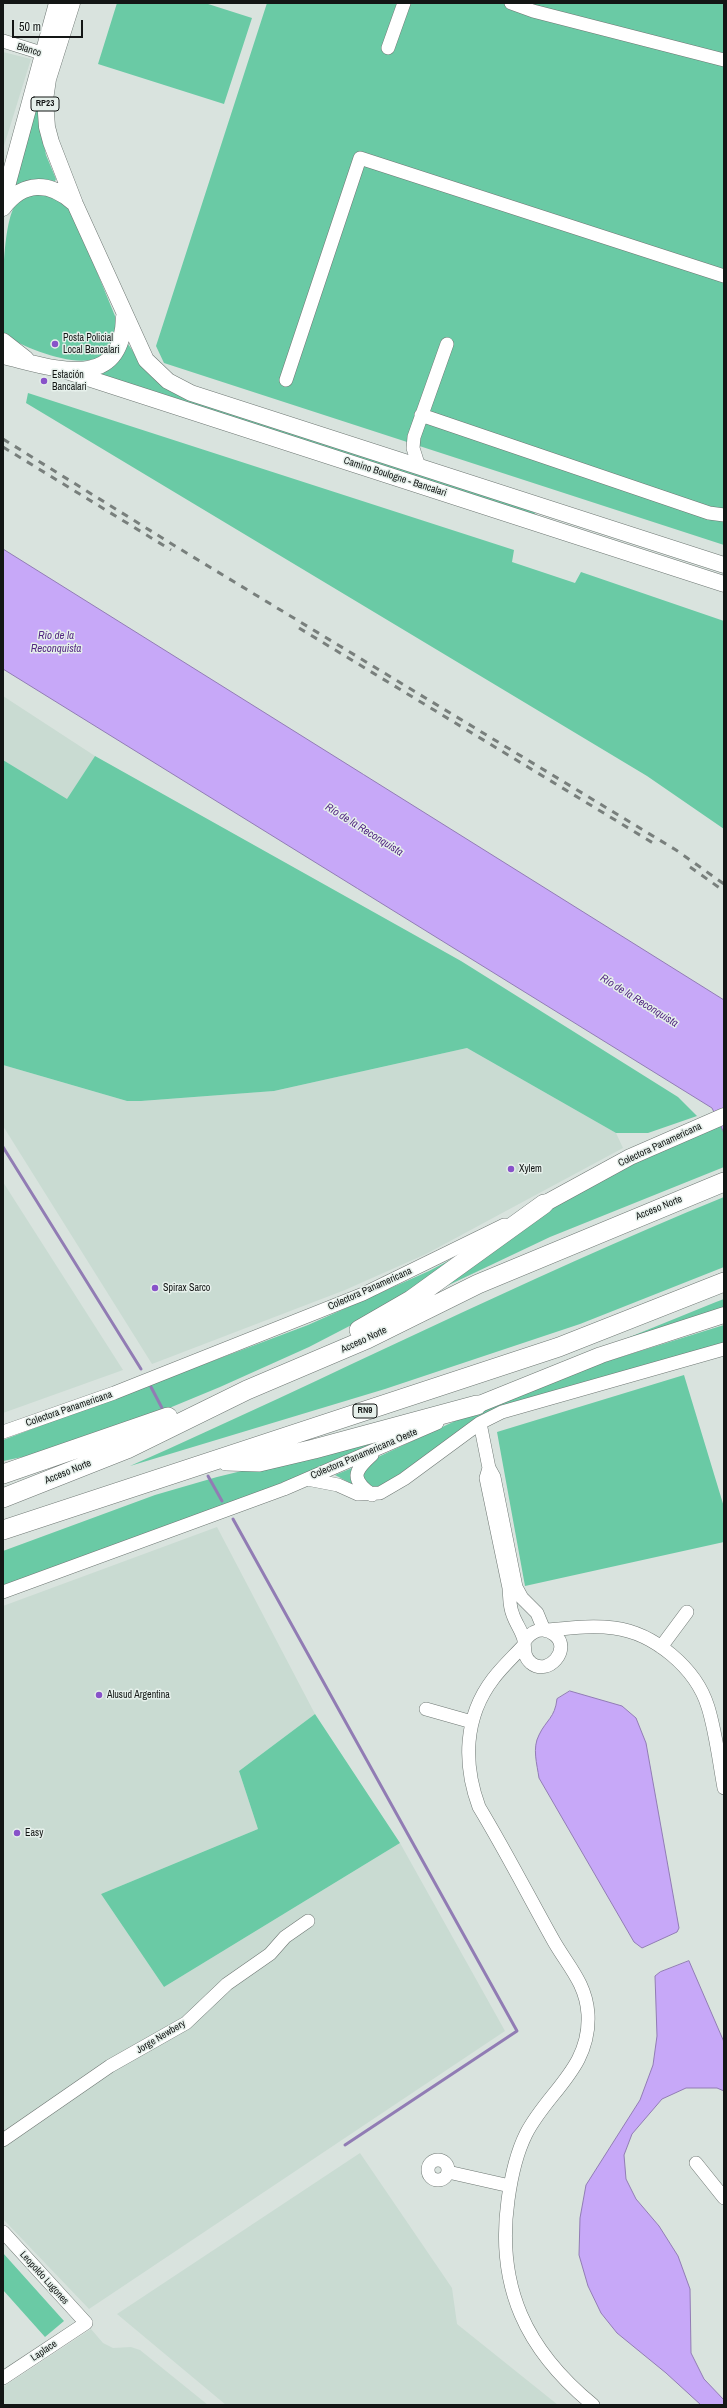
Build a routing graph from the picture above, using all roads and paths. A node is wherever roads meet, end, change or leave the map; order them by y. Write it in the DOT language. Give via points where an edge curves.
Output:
graph roads {
  1 [pos="57,3"];
  2 [pos="72,3"];
  3 [pos="404,3"];
  4 [pos="511,3"];
  5 [pos="3,42"];
  6 [pos="388,48"];
  7 [pos="48,55"];
  8 [pos="724,60"];
  9 [pos="3,201"];
  10 [pos="75,204"];
  11 [pos="3,208"];
  12 [pos="724,276"];
  13 [pos="124,315"];
  14 [pos="3,341"];
  15 [pos="447,344"];
  16 [pos="3,356"];
  17 [pos="30,362"];
  18 [pos="3,366"];
  19 [pos="66,371"];
  20 [pos="286,380"];
  21 [pos="421,415"];
  22 [pos="419,467"];
  23 [pos="724,515"];
  24 [pos="724,565"];
  25 [pos="724,584"];
  26 [pos="724,1116"];
  27 [pos="724,1182"];
  28 [pos="544,1204"];
  29 [pos="724,1282"];
  30 [pos="724,1315"];
  31 [pos="724,1349"];
  32 [pos="247,1390"];
  33 [pos="478,1414"];
  34 [pos="3,1432"];
  35 [pos="378,1449"];
  36 [pos="215,1460"];
  37 [pos="3,1474"];
  38 [pos="307,1479"];
  39 [pos="372,1495"];
  40 [pos="3,1498"];
  41 [pos="3,1530"];
  42 [pos="3,1592"];
  43 [pos="516,1600"];
  44 [pos="687,1612"];
  45 [pos="577,1628"];
  46 [pos="546,1630"];
  47 [pos="524,1643"];
  48 [pos="560,1645"];
  49 [pos="662,1647"];
  50 [pos="508,1663"];
  51 [pos="530,1663"];
  52 [pos="426,1709"];
  53 [pos="472,1722"];
  54 [pos="724,1788"];
  55 [pos="308,1921"];
  56 [pos="3,2140"];
  57 [pos="696,2163"];
  58 [pos="448,2172"];
  59 [pos="510,2186"];
  60 [pos="724,2198"];
  61 [pos="3,2232"];
  62 [pos="86,2323"];
  63 [pos="3,2378"];
  64 [pos="593,2405"];
  1 -- 7 [label="main road, RP23"];
  2 -- 7 [label="main road, RP23"];
  3 -- 6 [label="street"];
  4 -- 8 [label="street" via="533,11"];
  5 -- 7 [label="street, Blanco"];
  7 -- 9 [label="main road, RP23"];
  7 -- 10 [label="main road, RP23" via="45,115 51,142"];
  10 -- 11 [label="main road" via="57,190 33,187 16,194"];
  10 -- 13 [label="main road, RP23"];
  12 -- 20 [label="street" via="360,158"];
  13 -- 19 [label="main road, RP23" via="124,335 120,346 107,361 87,369"];
  13 -- 22 [label="main road, Camino Boulogne - Bancalari" via="146,360 154,370 190,393"];
  14 -- 17 [label="main road"];
  15 -- 21 [label="street"];
  16 -- 17 [label="main road"];
  17 -- 18 [label="main road, RP23"];
  17 -- 19 [label="main road, RP23"];
  19 -- 25 [label="main road, Camino Boulogne - Bancalari"];
  21 -- 22 [label="street" via="412,448"];
  21 -- 23 [label="street" via="708,513"];
  22 -- 24 [label="main road, Camino Boulogne - Bancalari"];
  26 -- 28 [label="main road, Colectora Panamericana" via="630,1157"];
  27 -- 32 [label="highway, Acceso Norte" via="478,1284 367,1339"];
  28 -- 32 [label="highway" via="411,1300"];
  28 -- 34 [label="street, Colectora Panamericana" via="363,1294 114,1393"];
  29 -- 36 [label="highway, RN9" via="559,1346"];
  30 -- 33 [label="main road, Colectora Panamericana Oeste" via="601,1355"];
  31 -- 33 [label="street"];
  32 -- 37 [label="highway"];
  32 -- 40 [label="highway, Acceso Norte" via="126,1449"];
  33 -- 35 [label="street, Colectora Panamericana Oeste"];
  33 -- 36 [label="highway" via="368,1436 259,1462"];
  33 -- 39 [label="street" via="396,1485"];
  33 -- 43 [label="street" via="489,1468 494,1476 516,1587"];
  35 -- 38 [label="street, Colectora Panamericana Oeste"];
  35 -- 39 [label="street" via="360,1465 356,1475 360,1485"];
  36 -- 41 [label="highway, RN9"];
  38 -- 39 [label="street" via="338,1485 358,1494"];
  38 -- 42 [label="street, Colectora Panamericana Oeste" via="149,1540"];
  43 -- 46 [label="street" via="537,1613"];
  43 -- 47 [label="street" via="513,1615"];
  44 -- 49 [label="street"];
  45 -- 46 [label="street"];
  45 -- 48 [label="street" via="564,1638"];
  45 -- 49 [label="street" via="615,1628"];
  46 -- 47 [label="street" via="536,1630"];
  46 -- 48 [label="street" via="556,1636"];
  47 -- 50 [label="street"];
  47 -- 51 [label="street" via="524,1654"];
  48 -- 51 [label="street" via="554,1662 542,1666"];
  49 -- 54 [label="street" via="686,1669 708,1706"];
  50 -- 51 [label="street" via="518,1660"];
  50 -- 53 [label="street" via="493,1680"];
  52 -- 53 [label="street"];
  53 -- 59 [label="street" via="468,1742 469,1763 471,1784 479,1808 553,1941 574,1970 585,1993 588,2015 584,2048 578,2063 526,2134 518,2152"];
  55 -- 56 [label="street, Jorge Newbery" via="285,1937 270,1954 228,1984 186,2023 110,2066"];
  57 -- 60 [label="street"];
  58 -- 59 [label="street"];
  59 -- 64 [label="street" via="505,2250 510,2284 521,2314 547,2361"];
  61 -- 62 [label="street, Leopoldo Lugones"];
  62 -- 63 [label="street, Laplace"];
}
